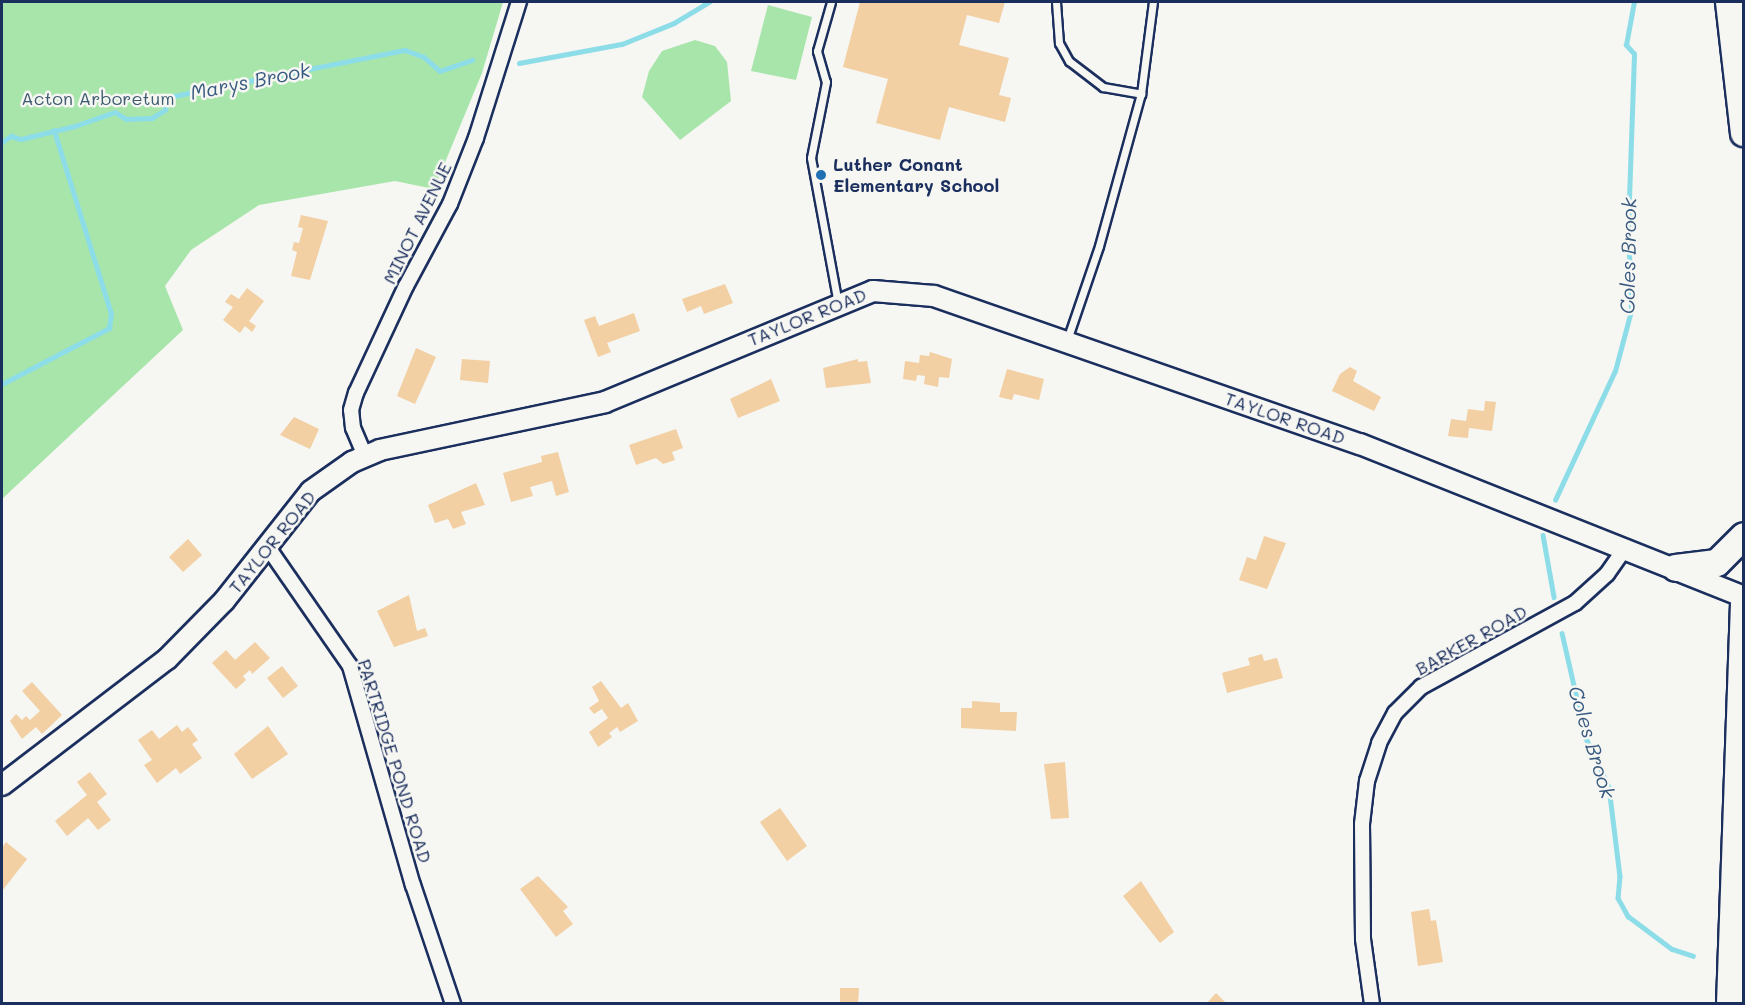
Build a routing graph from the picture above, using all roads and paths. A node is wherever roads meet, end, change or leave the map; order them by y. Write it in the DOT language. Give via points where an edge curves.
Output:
graph roads {
  1 [pos="519,2"];
  2 [pos="831,2"];
  3 [pos="1056,2"];
  4 [pos="1153,2"];
  5 [pos="1729,2"];
  6 [pos="1141,94"];
  7 [pos="1743,133"];
  8 [pos="838,303"];
  9 [pos="1067,340"];
  10 [pos="365,456"];
  11 [pos="1743,536"];
  12 [pos="267,546"];
  13 [pos="1626,547"];
  14 [pos="1676,568"];
  15 [pos="1743,599"];
  16 [pos="2,785"];
  17 [pos="453,1004"];
  18 [pos="1372,1004"];
  19 [pos="1730,1004"];
  1 -- 10 [label="street, MINOT AVENUE" via="476,138 450,204 356,393 351,410 353,428"];
  2 -- 8 [label="lane" via="817,51 826,82 811,158"];
  3 -- 6 [label="lane" via="1059,43 1069,61 1103,87"];
  4 -- 6 [label="lane"];
  5 -- 7 [label="highway"];
  6 -- 9 [label="lane" via="1099,246"];
  8 -- 9 [label="street, TAYLOR ROAD" via="873,291 914,292"];
  8 -- 10 [label="street, TAYLOR ROAD" via="605,402"];
  9 -- 13 [label="street, TAYLOR ROAD" via="1360,444"];
  10 -- 12 [label="street, TAYLOR ROAD" via="311,491"];
  11 -- 14 [label="highway" via="1717,563 1701,568"];
  12 -- 16 [label="street, TAYLOR ROAD" via="224,601 167,659"];
  12 -- 17 [label="street, PARTRIDGE POND ROAD" via="350,666 413,885"];
  13 -- 14 [label="street, TAYLOR ROAD"];
  13 -- 18 [label="street, BARKER ROAD" via="1607,573 1575,603 1421,687 1395,713 1379,743 1367,782 1362,824 1363,939"];
  14 -- 15 [label="street, TAYLOR ROAD"];
  15 -- 19 [label="highway"];
}
